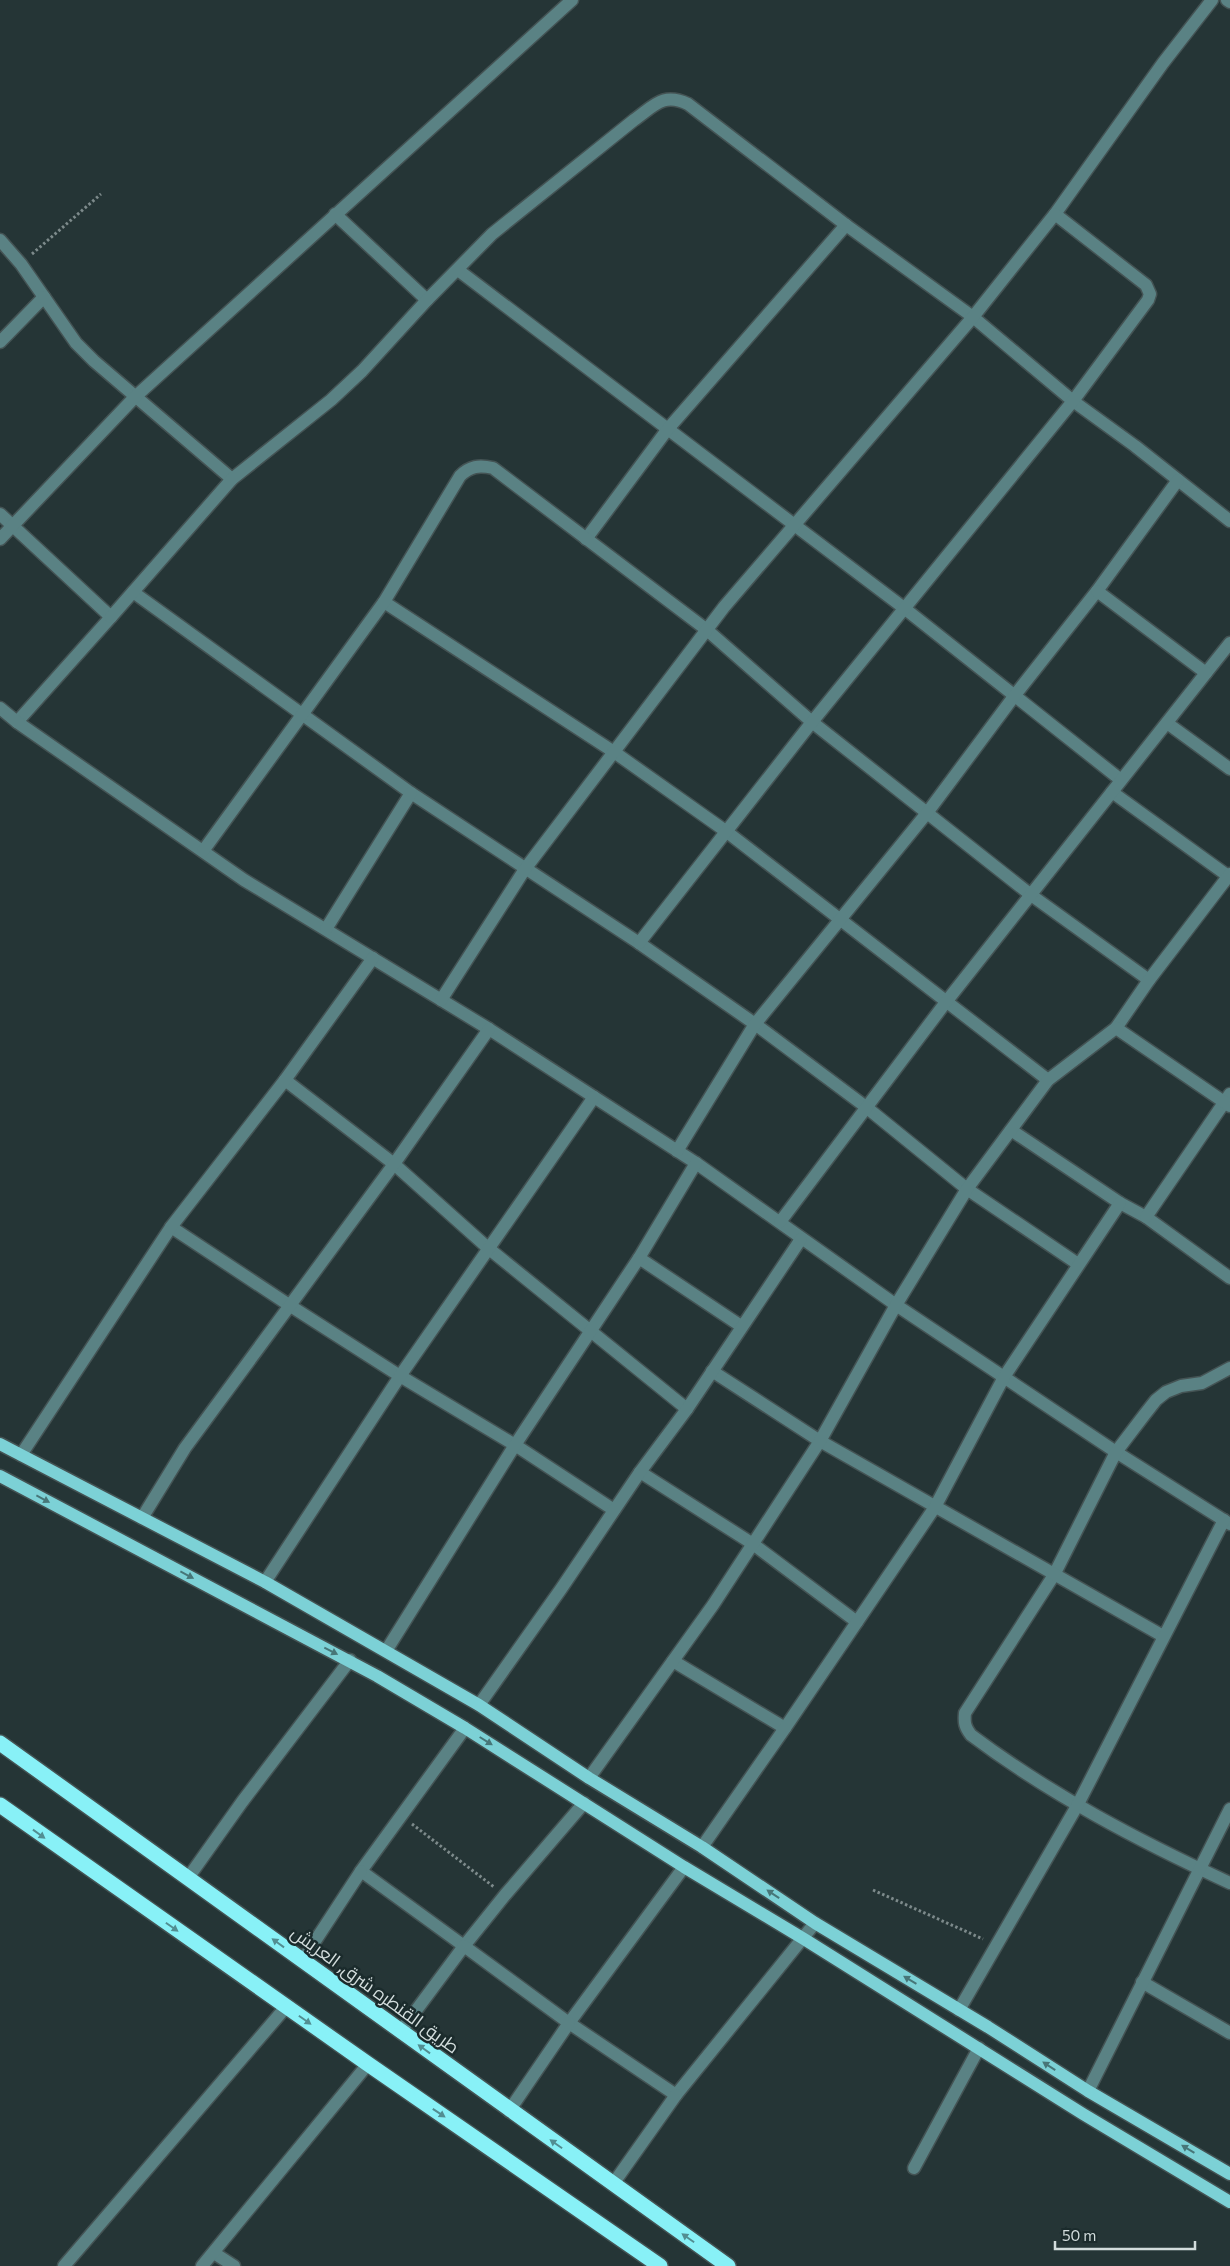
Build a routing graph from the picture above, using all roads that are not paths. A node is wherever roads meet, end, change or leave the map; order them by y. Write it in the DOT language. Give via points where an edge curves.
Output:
graph roads {
  1 [pos="572,0"];
  2 [pos="1212,0"];
  3 [pos="335,214"];
  4 [pos="1055,214"];
  5 [pos="846,225"];
  6 [pos="0,240"];
  7 [pos="458,270"];
  8 [pos="44,298"];
  9 [pos="427,300"];
  10 [pos="972,318"];
  11 [pos="0,342"];
  12 [pos="135,397"];
  13 [pos="1073,401"];
  14 [pos="667,430"];
  15 [pos="232,479"];
  16 [pos="1178,480"];
  17 [pos="0,514"];
  18 [pos="1230,521"];
  19 [pos="12,526"];
  20 [pos="794,526"];
  21 [pos="0,539"];
  22 [pos="586,539"];
  23 [pos="1097,591"];
  24 [pos="133,592"];
  25 [pos="384,602"];
  26 [pos="904,608"];
  27 [pos="111,617"];
  28 [pos="706,630"];
  29 [pos="1230,644"];
  30 [pos="1206,674"];
  31 [pos="1015,695"];
  32 [pos="0,708"];
  33 [pos="303,714"];
  34 [pos="17,722"];
  35 [pos="812,722"];
  36 [pos="1168,723"];
  37 [pos="614,752"];
  38 [pos="1230,769"];
  39 [pos="1122,780"];
  40 [pos="1112,792"];
  41 [pos="411,793"];
  42 [pos="927,813"];
  43 [pos="727,832"];
  44 [pos="203,851"];
  45 [pos="526,869"];
  46 [pos="1229,875"];
  47 [pos="1031,895"];
  48 [pos="842,920"];
  49 [pos="326,930"];
  50 [pos="639,943"];
  51 [pos="373,958"];
  52 [pos="1149,980"];
  53 [pos="441,1000"];
  54 [pos="946,1002"];
  55 [pos="755,1024"];
  56 [pos="1116,1028"];
  57 [pos="490,1029"];
  58 [pos="285,1080"];
  59 [pos="1048,1080"];
  60 [pos="594,1096"];
  61 [pos="1228,1101"];
  62 [pos="866,1107"];
  63 [pos="1010,1130"];
  64 [pos="676,1151"];
  65 [pos="696,1163"];
  66 [pos="394,1164"];
  67 [pos="967,1189"];
  68 [pos="1120,1203"];
  69 [pos="1146,1217"];
  70 [pos="780,1222"];
  71 [pos="171,1227"];
  72 [pos="801,1238"];
  73 [pos="488,1248"];
  74 [pos="639,1258"];
  75 [pos="1078,1264"];
  76 [pos="1230,1278"];
  77 [pos="289,1305"];
  78 [pos="896,1305"];
  79 [pos="741,1326"];
  80 [pos="591,1332"];
  81 [pos="1230,1368"];
  82 [pos="712,1371"];
  83 [pos="400,1376"];
  84 [pos="1004,1377"];
  85 [pos="686,1409"];
  86 [pos="820,1441"];
  87 [pos="0,1444"];
  88 [pos="515,1445"];
  89 [pos="1116,1452"];
  90 [pos="21,1455"];
  91 [pos="640,1472"];
  92 [pos="0,1476"];
  93 [pos="935,1507"];
  94 [pos="614,1510"];
  95 [pos="142,1518"];
  96 [pos="1227,1522"];
  97 [pos="753,1544"];
  98 [pos="1054,1576"];
  99 [pos="265,1582"];
  100 [pos="858,1622"];
  101 [pos="1163,1636"];
  102 [pos="386,1651"];
  103 [pos="350,1660"];
  104 [pos="673,1661"];
  105 [pos="480,1705"];
  106 [pos="465,1728"];
  107 [pos="786,1728"];
  108 [pos="2,1750"];
  109 [pos="590,1778"];
  110 [pos="584,1803"];
  111 [pos="1077,1806"];
  112 [pos="1230,1809"];
  113 [pos="3,1810"];
  114 [pos="702,1847"];
  115 [pos="684,1867"];
  116 [pos="1200,1869"];
  117 [pos="361,1871"];
  118 [pos="188,1878"];
  119 [pos="1230,1883"];
  120 [pos="816,1923"];
  121 [pos="804,1939"];
  122 [pos="464,1946"];
  123 [pos="302,1961"];
  124 [pos="1142,1982"];
  125 [pos="286,2007"];
  126 [pos="959,2010"];
  127 [pos="569,2023"];
  128 [pos="400,2032"];
  129 [pos="1230,2033"];
  130 [pos="979,2048"];
  131 [pos="368,2064"];
  132 [pos="1088,2091"];
  133 [pos="676,2095"];
  134 [pos="510,2110"];
  135 [pos="1123,2111"];
  136 [pos="1112,2132"];
  137 [pos="914,2168"];
  138 [pos="1230,2174"];
  139 [pos="613,2184"];
  140 [pos="1230,2202"];
  141 [pos="214,2252"];
  142 [pos="64,2266"];
  143 [pos="202,2266"];
  144 [pos="234,2266"];
  145 [pos="660,2266"];
  146 [pos="728,2266"];
  1 -- 3 [label="street"];
  2 -- 4 [label="street" via="1157,70"];
  3 -- 9 [label="street"];
  3 -- 12 [label="street"];
  4 -- 10 [label="street"];
  4 -- 13 [label="street" via="1146,285 1150,294"];
  5 -- 7 [label="street" via="688,104 671,98 634,120 532,200 492,234"];
  5 -- 10 [label="street"];
  5 -- 14 [label="street"];
  6 -- 8 [label="street"];
  7 -- 9 [label="street"];
  7 -- 14 [label="street"];
  8 -- 11 [label="street"];
  8 -- 12 [label="street" via="76,343"];
  9 -- 15 [label="street" via="337,394"];
  10 -- 13 [label="street"];
  10 -- 20 [label="street"];
  12 -- 15 [label="street"];
  12 -- 19 [label="street"];
  13 -- 16 [label="street"];
  13 -- 26 [label="street"];
  14 -- 20 [label="street"];
  14 -- 22 [label="street"];
  15 -- 24 [label="street"];
  16 -- 18 [label="street"];
  16 -- 23 [label="street"];
  17 -- 19 [label="street"];
  19 -- 21 [label="street"];
  19 -- 27 [label="street"];
  20 -- 26 [label="street"];
  20 -- 28 [label="street"];
  22 -- 25 [label="street" via="493,468 467,469"];
  22 -- 28 [label="street"];
  23 -- 30 [label="street"];
  23 -- 31 [label="street"];
  24 -- 27 [label="street"];
  24 -- 33 [label="street"];
  25 -- 33 [label="street"];
  25 -- 37 [label="street"];
  26 -- 31 [label="street"];
  26 -- 35 [label="street"];
  27 -- 34 [label="street"];
  28 -- 35 [label="street"];
  28 -- 37 [label="street"];
  29 -- 30 [label="street"];
  30 -- 36 [label="street"];
  31 -- 39 [label="street"];
  31 -- 42 [label="street"];
  32 -- 34 [label="street"];
  33 -- 41 [label="street"];
  33 -- 44 [label="street"];
  34 -- 44 [label="street"];
  35 -- 42 [label="street"];
  35 -- 43 [label="street"];
  36 -- 38 [label="street"];
  36 -- 39 [label="street"];
  37 -- 43 [label="street"];
  37 -- 45 [label="street"];
  39 -- 40 [label="street"];
  40 -- 46 [label="street"];
  40 -- 47 [label="street"];
  41 -- 45 [label="street"];
  41 -- 49 [label="street"];
  42 -- 47 [label="street"];
  42 -- 48 [label="street"];
  43 -- 48 [label="street"];
  43 -- 50 [label="street"];
  44 -- 49 [label="street"];
  45 -- 50 [label="street"];
  45 -- 53 [label="street"];
  46 -- 52 [label="street"];
  47 -- 52 [label="street"];
  47 -- 54 [label="street"];
  48 -- 54 [label="street"];
  48 -- 55 [label="street"];
  49 -- 51 [label="street"];
  50 -- 55 [label="street"];
  51 -- 53 [label="street"];
  51 -- 58 [label="street"];
  52 -- 56 [label="street"];
  53 -- 57 [label="street"];
  54 -- 59 [label="street"];
  54 -- 62 [label="street"];
  55 -- 62 [label="street"];
  55 -- 64 [label="street"];
  56 -- 59 [label="street"];
  56 -- 61 [label="street"];
  57 -- 60 [label="street"];
  57 -- 66 [label="street"];
  58 -- 66 [label="street"];
  58 -- 71 [label="street"];
  59 -- 63 [label="street"];
  60 -- 64 [label="street"];
  60 -- 73 [label="street"];
  61 -- 69 [label="street"];
  62 -- 67 [label="street"];
  62 -- 70 [label="street"];
  63 -- 67 [label="street"];
  63 -- 68 [label="street"];
  64 -- 65 [label="street"];
  65 -- 70 [label="street"];
  65 -- 74 [label="street"];
  66 -- 73 [label="street"];
  66 -- 77 [label="street"];
  67 -- 75 [label="street"];
  67 -- 78 [label="street"];
  68 -- 69 [label="street"];
  68 -- 75 [label="street"];
  69 -- 76 [label="street"];
  70 -- 72 [label="street"];
  71 -- 77 [label="street"];
  71 -- 90 [label="street"];
  72 -- 78 [label="street"];
  72 -- 79 [label="street"];
  73 -- 80 [label="street"];
  73 -- 83 [label="street"];
  74 -- 79 [label="street"];
  74 -- 80 [label="street"];
  75 -- 84 [label="street"];
  77 -- 83 [label="street"];
  77 -- 95 [label="street" via="185,1448"];
  78 -- 84 [label="street"];
  78 -- 86 [label="street"];
  79 -- 82 [label="street"];
  80 -- 85 [label="street"];
  80 -- 88 [label="street"];
  81 -- 89 [label="street" via="1202,1383 1166,1392 1156,1400"];
  82 -- 85 [label="street"];
  82 -- 86 [label="street"];
  83 -- 88 [label="street"];
  83 -- 99 [label="street"];
  84 -- 89 [label="street"];
  84 -- 93 [label="street"];
  85 -- 91 [label="street"];
  86 -- 93 [label="street"];
  86 -- 97 [label="street"];
  87 -- 90 [label="main road"];
  88 -- 94 [label="street"];
  88 -- 102 [label="street"];
  89 -- 96 [label="street"];
  89 -- 98 [label="street"];
  90 -- 95 [label="main road"];
  91 -- 94 [label="street"];
  91 -- 97 [label="street"];
  92 -- 103 [label="main road, one-way"];
  93 -- 98 [label="street"];
  93 -- 100 [label="street"];
  94 -- 105 [label="street"];
  95 -- 99 [label="main road"];
  96 -- 101 [label="street"];
  97 -- 100 [label="street"];
  97 -- 104 [label="street"];
  98 -- 101 [label="street"];
  98 -- 111 [label="street" via="965,1713 964,1721 971,1735 1015,1768"];
  99 -- 102 [label="main road"];
  100 -- 107 [label="street"];
  101 -- 111 [label="street"];
  102 -- 105 [label="main road"];
  103 -- 106 [label="main road"];
  103 -- 118 [label="street"];
  104 -- 107 [label="street"];
  104 -- 109 [label="street"];
  105 -- 109 [label="main road"];
  106 -- 110 [label="main road, one-way"];
  106 -- 117 [label="street"];
  107 -- 114 [label="street"];
  108 -- 118 [label="highway, طريق القنطره شرق, العريش"];
  109 -- 114 [label="main road"];
  110 -- 115 [label="main road"];
  110 -- 122 [label="street"];
  111 -- 116 [label="street"];
  111 -- 126 [label="street"];
  112 -- 116 [label="street"];
  113 -- 125 [label="highway, one-way"];
  120 -- 114 [label="main road, one-way"];
  115 -- 121 [label="main road"];
  115 -- 127 [label="street"];
  116 -- 119 [label="street"];
  116 -- 124 [label="street"];
  117 -- 122 [label="street"];
  117 -- 123 [label="street"];
  123 -- 118 [label="highway, طريق القنطره شرق, العريش, one-way"];
  120 -- 121 [label="street"];
  126 -- 120 [label="main road, one-way"];
  121 -- 130 [label="main road"];
  121 -- 133 [label="street"];
  122 -- 127 [label="street"];
  122 -- 128 [label="street"];
  123 -- 128 [label="highway, طريق القنطره شرق, العريش"];
  124 -- 129 [label="street"];
  124 -- 132 [label="street"];
  125 -- 131 [label="highway, one-way"];
  125 -- 142 [label="street"];
  132 -- 126 [label="main road, one-way"];
  127 -- 133 [label="street"];
  127 -- 134 [label="street"];
  134 -- 128 [label="highway, طريق القنطره شرق, العريش, one-way"];
  130 -- 136 [label="main road"];
  130 -- 137 [label="street"];
  131 -- 141 [label="street"];
  131 -- 145 [label="highway, one-way"];
  132 -- 135 [label="main road"];
  133 -- 139 [label="street"];
  139 -- 134 [label="highway, طريق القنطره شرق, العريش, one-way"];
  135 -- 136 [label="main road"];
  138 -- 135 [label="main road, one-way"];
  136 -- 140 [label="main road"];
  146 -- 139 [label="highway, طريق القنطره شرق, العريش, one-way"];
  141 -- 143 [label="street"];
  141 -- 144 [label="street"];
}
